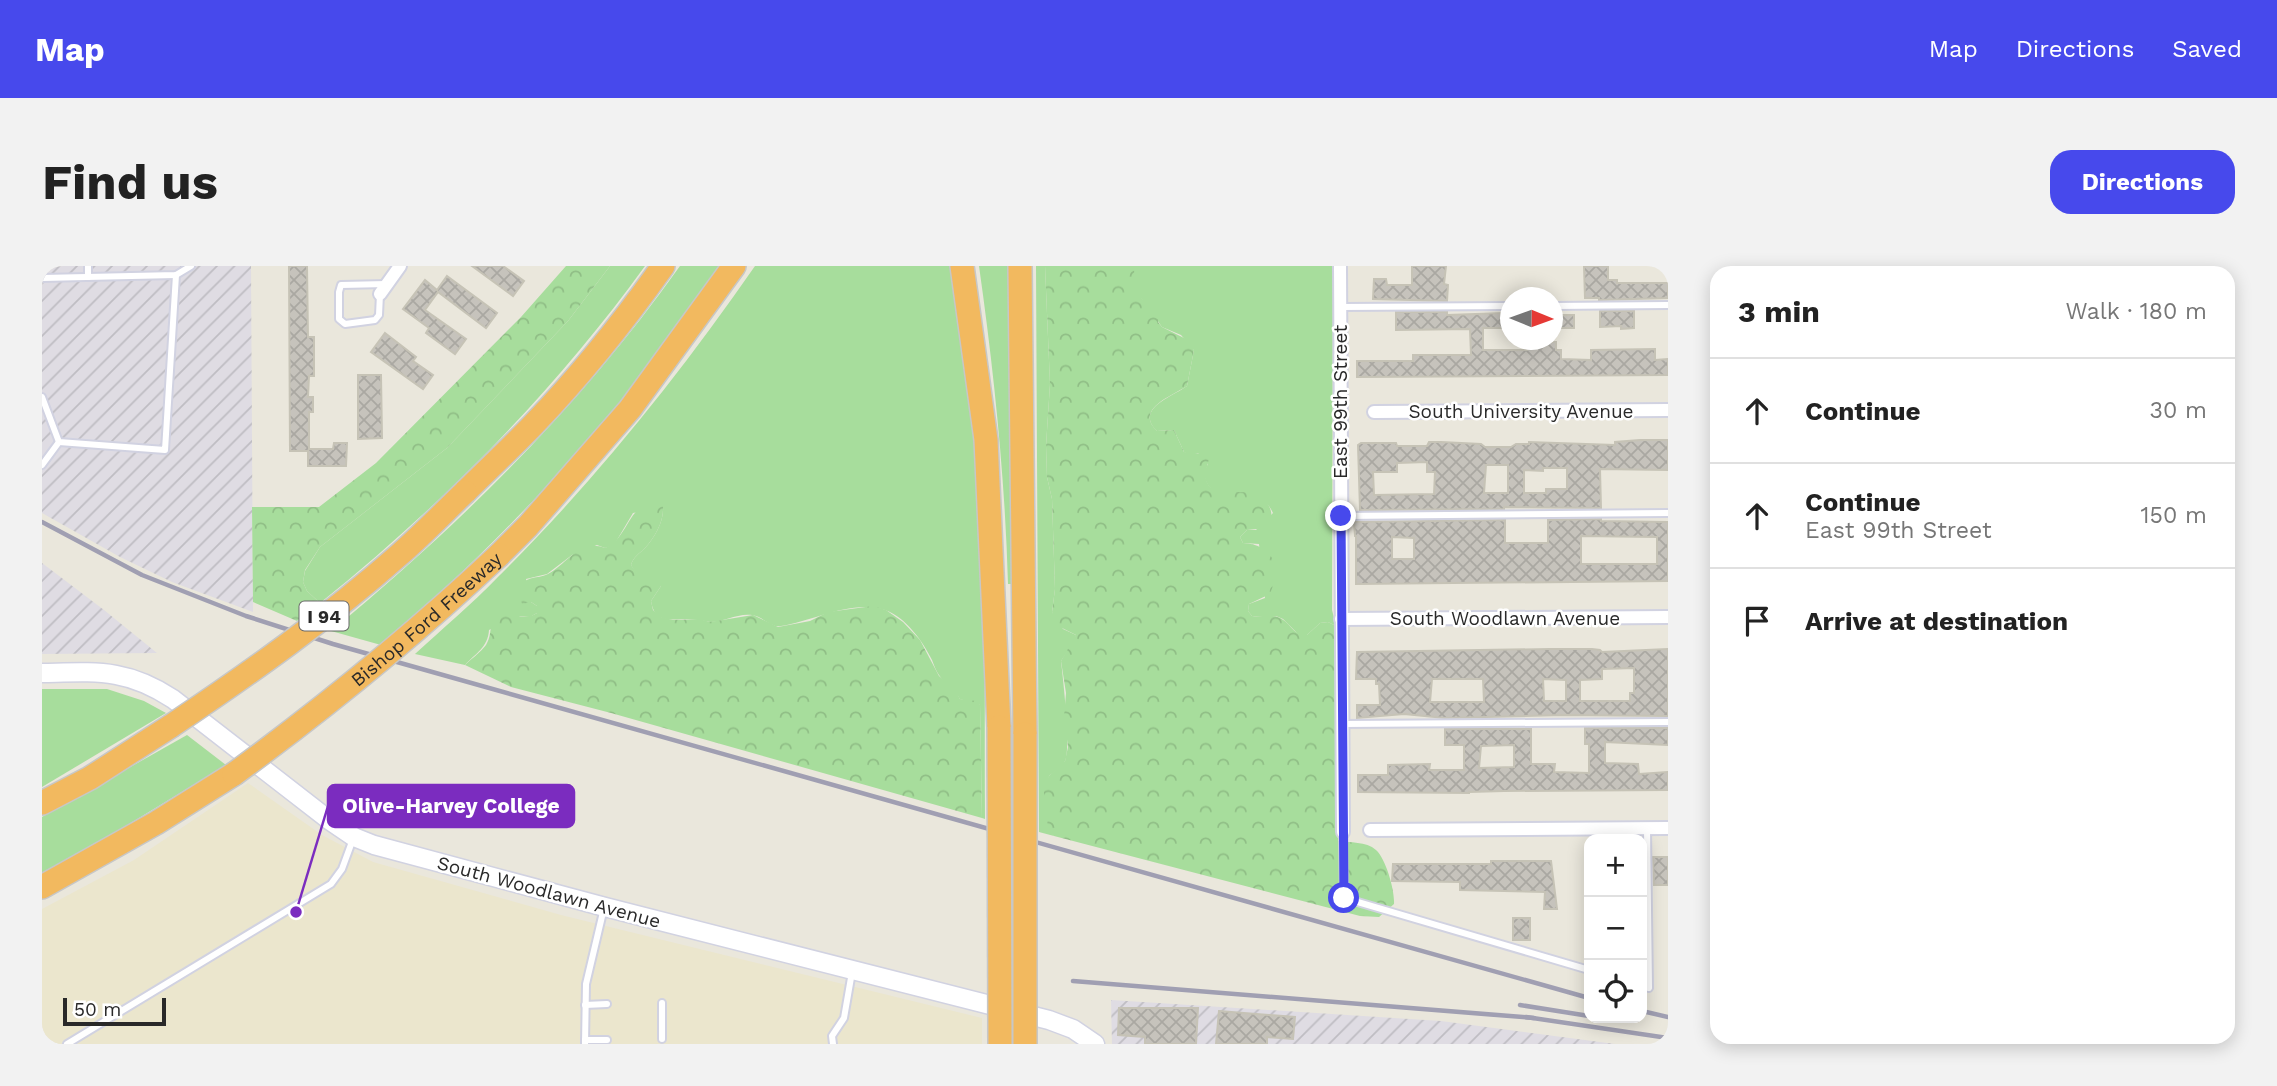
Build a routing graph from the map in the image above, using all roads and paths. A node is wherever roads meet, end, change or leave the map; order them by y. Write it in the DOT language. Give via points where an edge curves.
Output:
graph roads {
  1 [pos="88,266"];
  2 [pos="149,266"];
  3 [pos="191,266"];
  4 [pos="400,266"];
  5 [pos="663,266"];
  6 [pos="734,266"];
  7 [pos="962,266"];
  8 [pos="1020,266"];
  9 [pos="1340,266"];
  10 [pos="176,275"];
  11 [pos="149,276"];
  12 [pos="88,277"];
  13 [pos="42,278"];
  14 [pos="383,289"];
  15 [pos="1668,305"];
  16 [pos="1500,306"];
  17 [pos="1563,306"];
  18 [pos="1340,307"];
  19 [pos="42,397"];
  20 [pos="1668,410"];
  21 [pos="1374,412"];
  22 [pos="59,442"];
  23 [pos="42,465"];
  24 [pos="1668,513"];
  25 [pos="1341,516"];
  26 [pos="1668,617"];
  27 [pos="1341,619"];
  28 [pos="42,673"];
  29 [pos="1668,722"];
  30 [pos="1342,724"];
  31 [pos="42,803"];
  32 [pos="1647,828"];
  33 [pos="1668,828"];
  34 [pos="1370,830"];
  35 [pos="1343,832"];
  36 [pos="354,837"];
  37 [pos="42,887"];
  38 [pos="605,907"];
  39 [pos="1584,969"];
  40 [pos="852,970"];
  41 [pos="1647,987"];
  42 [pos="662,1003"];
  43 [pos="607,1004"];
  44 [pos="585,1005"];
  45 [pos="662,1039"];
  46 [pos="607,1040"];
  47 [pos="585,1042"];
  48 [pos="67,1044"];
  49 [pos="833,1044"];
  50 [pos="1000,1044"];
  51 [pos="1025,1044"];
  52 [pos="1095,1044"];
  1 -- 12 [label="lane"];
  2 -- 11 [label="lane"];
  3 -- 10 [label="lane"];
  4 -- 14 [label="street"];
  5 -- 31 [label="highway, I 94, bridge" via="534,424 400,554 309,629 172,726"];
  6 -- 37 [label="highway, Bishop Ford Freeway, bridge" via="631,409 499,555 367,672 234,774"];
  7 -- 50 [label="highway, bridge" via="986,440 999,727"];
  8 -- 51 [label="highway, bridge"];
  9 -- 18 [label="street, East 99th Street"];
  10 -- 11 [label="lane"];
  10 -- 22 [label="lane" via="165,450"];
  11 -- 12 [label="lane"];
  12 -- 13 [label="lane"];
  14 -- 14 [label="lane" via="375,320 345,324 339,319 341,285"];
  15 -- 17 [label="lane"];
  16 -- 18 [label="lane"];
  18 -- 25 [label="street, East 99th Street"];
  19 -- 22 [label="lane"];
  20 -- 21 [label="street, South University Avenue"];
  22 -- 23 [label="lane"];
  24 -- 25 [label="lane"];
  25 -- 27 [label="street, East 99th Street"];
  26 -- 27 [label="street, South Woodlawn Avenue"];
  27 -- 30 [label="street, East 99th Street"];
  28 -- 36 [label="street, South Woodlawn Avenue" via="111,673 151,684"];
  29 -- 30 [label="lane"];
  30 -- 35 [label="street, East 99th Street"];
  32 -- 33 [label="street"];
  32 -- 34 [label="street"];
  32 -- 41 [label="lane"];
  35 -- 39 [label="lane" via="1344,898"];
  36 -- 38 [label="street, South Woodlawn Avenue"];
  36 -- 48 [label="lane" via="331,884"];
  38 -- 40 [label="street, South Woodlawn Avenue"];
  38 -- 44 [label="lane"];
  40 -- 49 [label="lane" via="844,1018 832,1036"];
  40 -- 52 [label="street, South Woodlawn Avenue" via="1049,1020"];
  42 -- 45 [label="lane"];
  43 -- 44 [label="lane"];
  44 -- 47 [label="lane"];
  46 -- 47 [label="lane"];
}
